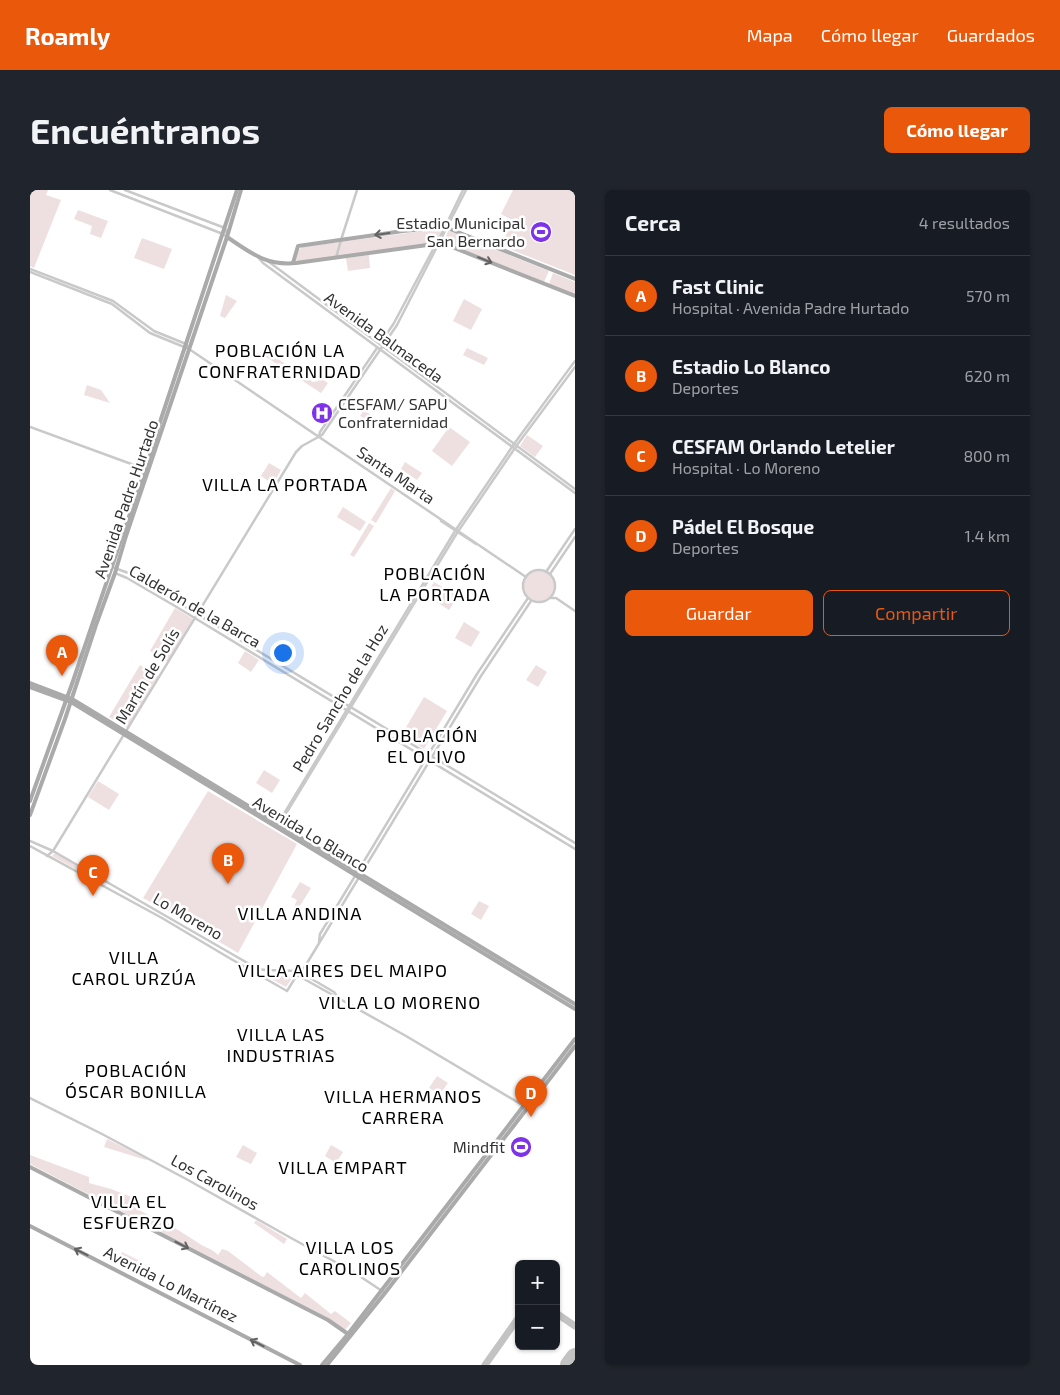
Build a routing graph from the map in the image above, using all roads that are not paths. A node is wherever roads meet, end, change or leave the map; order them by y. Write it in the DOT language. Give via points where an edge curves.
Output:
graph roads {
  1 [pos="110,190"];
  2 [pos="124,190"];
  3 [pos="239,190"];
  4 [pos="357,190"];
  5 [pos="464,190"];
  6 [pos="446,227"];
  7 [pos="225,228"];
  8 [pos="225,235"];
  9 [pos="341,240"];
  10 [pos="236,243"];
  11 [pos="438,244"];
  12 [pos="223,250"];
  13 [pos="258,258"];
  14 [pos="336,258"];
  15 [pos="268,261"];
  16 [pos="282,263"];
  17 [pos="293,264"];
  18 [pos="280,269"];
  19 [pos="30,270"];
  20 [pos="575,279"];
  21 [pos="575,296"];
  22 [pos="382,345"];
  23 [pos="187,347"];
  24 [pos="379,349"];
  25 [pos="575,361"];
  26 [pos="575,367"];
  27 [pos="30,427"];
  28 [pos="319,436"];
  29 [pos="516,444"];
  30 [pos="513,448"];
  31 [pos="146,469"];
  32 [pos="147,475"];
  33 [pos="575,488"];
  34 [pos="575,493"];
  35 [pos="575,529"];
  36 [pos="457,531"];
  37 [pos="575,538"];
  38 [pos="113,570"];
  39 [pos="546,572"];
  40 [pos="550,574"];
  41 [pos="133,575"];
  42 [pos="526,577"];
  43 [pos="131,580"];
  44 [pos="554,593"];
  45 [pos="528,598"];
  46 [pos="551,598"];
  47 [pos="556,598"];
  48 [pos="531,601"];
  49 [pos="575,611"];
  50 [pos="197,614"];
  51 [pos="195,618"];
  52 [pos="30,683"];
  53 [pos="30,687"];
  54 [pos="69,699"];
  55 [pos="350,707"];
  56 [pos="348,711"];
  57 [pos="125,733"];
  58 [pos="429,754"];
  59 [pos="432,756"];
  60 [pos="426,758"];
  61 [pos="430,760"];
  62 [pos="30,801"];
  63 [pos="30,815"];
  64 [pos="278,827"];
  65 [pos="30,841"];
  66 [pos="575,843"];
  67 [pos="30,846"];
  68 [pos="575,849"];
  69 [pos="53,851"];
  70 [pos="47,856"];
  71 [pos="358,875"];
  72 [pos="105,880"];
  73 [pos="103,886"];
  74 [pos="320,944"];
  75 [pos="299,974"];
  76 [pos="575,1004"];
  77 [pos="575,1009"];
  78 [pos="575,1039"];
  79 [pos="575,1046"];
  80 [pos="30,1098"];
  81 [pos="526,1107"];
  82 [pos="30,1167"];
  83 [pos="30,1226"];
  84 [pos="383,1292"];
  85 [pos="348,1334"];
  86 [pos="354,1334"];
  87 [pos="300,1365"];
  88 [pos="322,1365"];
  89 [pos="327,1365"];
  1 -- 8 [label="street, Avenida Balmaceda"];
  2 -- 7 [label="street"];
  3 -- 7 [label="main road, Avenida Padre Hurtado"];
  3 -- 8 [label="main road, Avenida Padre Hurtado"];
  4 -- 9 [label="street"];
  5 -- 6 [label="street, Martín de Solís"];
  6 -- 9 [label="main road, one-way"];
  6 -- 11 [label="street, Martín de Solís"];
  6 -- 20 [label="main road"];
  7 -- 8 [label="main road, Avenida Padre Hurtado"];
  8 -- 10 [label="main road, Avenida Balmaceda"];
  8 -- 12 [label="main road, Avenida Padre Hurtado"];
  8 -- 23 [label="main road, Avenida Padre Hurtado"];
  9 -- 14 [label="street"];
  9 -- 17 [label="main road" via="298,246"];
  10 -- 12 [label="main road"];
  10 -- 13 [label="main road, Avenida Balmaceda"];
  11 -- 14 [label="main road"];
  11 -- 21 [label="main road, one-way" via="448,245"];
  11 -- 22 [label="street, Martín de Solís" via="397,325"];
  12 -- 23 [label="main road, Avenida Padre Hurtado"];
  13 -- 15 [label="main road"];
  13 -- 24 [label="street, Avenida Balmaceda"];
  14 -- 17 [label="main road"];
  15 -- 16 [label="main road"];
  15 -- 18 [label="street, Avenida Balmaceda"];
  16 -- 17 [label="main road"];
  16 -- 18 [label="main road"];
  18 -- 22 [label="street, Avenida Balmaceda"];
  19 -- 23 [label="street, Santa Marta" via="110,300 154,331"];
  22 -- 24 [label="street, Martín de Solís"];
  22 -- 29 [label="street, Avenida Balmaceda"];
  23 -- 28 [label="street, Santa Marta"];
  23 -- 31 [label="main road, Avenida Padre Hurtado"];
  23 -- 32 [label="main road, Avenida Padre Hurtado"];
  24 -- 28 [label="street, Martín de Solís"];
  24 -- 30 [label="street, Avenida Balmaceda"];
  25 -- 29 [label="street, Pedro Sancho de la Hoz"];
  26 -- 29 [label="street, Pedro Sancho de la Hoz"];
  27 -- 31 [label="street"];
  28 -- 36 [label="street, Santa Marta"];
  28 -- 50 [label="street, Martín de Solís" via="296,452"];
  29 -- 30 [label="street, Pedro Sancho de la Hoz"];
  29 -- 33 [label="street, Avenida Balmaceda"];
  30 -- 34 [label="street, Avenida Balmaceda"];
  30 -- 36 [label="street, Pedro Sancho de la Hoz"];
  31 -- 32 [label="street"];
  31 -- 38 [label="main road, Avenida Padre Hurtado"];
  32 -- 38 [label="main road, Avenida Padre Hurtado"];
  35 -- 39 [label="street"];
  36 -- 42 [label="street, Santa Marta"];
  36 -- 55 [label="street, Pedro Sancho de la Hoz"];
  37 -- 40 [label="street"];
  38 -- 41 [label="street, Calderón de la Barca"];
  38 -- 43 [label="street, Calderón de la Barca"];
  38 -- 54 [label="main road, Avenida Padre Hurtado"];
  39 -- 40 [label="street"];
  39 -- 42 [label="street" via="534,571"];
  40 -- 44 [label="street" via="555,582"];
  41 -- 43 [label="street"];
  41 -- 50 [label="street, Calderón de la Barca"];
  42 -- 45 [label="street" via="523,588"];
  43 -- 51 [label="street, Calderón de la Barca"];
  44 -- 46 [label="street"];
  44 -- 47 [label="street"];
  45 -- 48 [label="street"];
  45 -- 58 [label="street"];
  46 -- 47 [label="street"];
  46 -- 48 [label="street" via="540,603"];
  47 -- 49 [label="street"];
  48 -- 59 [label="street"];
  50 -- 51 [label="street, Martín de Solís"];
  50 -- 55 [label="street, Calderón de la Barca"];
  51 -- 56 [label="street, Calderón de la Barca"];
  51 -- 57 [label="street, Martín de Solís"];
  52 -- 54 [label="main road, Avenida Lo Blanco"];
  53 -- 54 [label="main road, Avenida Lo Blanco"];
  54 -- 57 [label="main road, Avenida Lo Blanco"];
  54 -- 62 [label="main road, Avenida Padre Hurtado"];
  54 -- 63 [label="main road, Avenida Padre Hurtado"];
  55 -- 56 [label="street, Pedro Sancho de la Hoz"];
  55 -- 58 [label="street, Calderón de la Barca"];
  56 -- 60 [label="street, Calderón de la Barca"];
  56 -- 64 [label="street, Pedro Sancho de la Hoz"];
  57 -- 64 [label="main road, Avenida Lo Blanco"];
  57 -- 69 [label="street, Martín de Solís"];
  58 -- 59 [label="street, Calderón de la Barca"];
  58 -- 60 [label="street"];
  59 -- 61 [label="street"];
  59 -- 66 [label="street, Calderón de la Barca"];
  60 -- 61 [label="street, Calderón de la Barca"];
  60 -- 71 [label="street"];
  61 -- 68 [label="street, Calderón de la Barca"];
  61 -- 71 [label="street"];
  64 -- 71 [label="main road, Avenida Lo Blanco"];
  65 -- 69 [label="street, Lo Moreno"];
  67 -- 70 [label="street, Lo Moreno"];
  69 -- 70 [label="street, Martín de Solís"];
  69 -- 72 [label="street, Lo Moreno"];
  70 -- 73 [label="street, Lo Moreno"];
  71 -- 74 [label="street"];
  71 -- 74 [label="street" via="320,934"];
  71 -- 76 [label="main road, Avenida Lo Blanco"];
  71 -- 77 [label="main road, Avenida Lo Blanco"];
  72 -- 73 [label="street"];
  72 -- 75 [label="street, Lo Moreno" via="258,969 298,971"];
  73 -- 75 [label="street, Lo Moreno" via="287,990"];
  74 -- 75 [label="street"];
  75 -- 81 [label="street, Lo Moreno"];
  78 -- 81 [label="main road"];
  79 -- 81 [label="main road"];
  80 -- 84 [label="street, Los Carolinos" via="188,1180 352,1271"];
  81 -- 84 [label="main road"];
  82 -- 85 [label="main road, one-way" via="328,1320"];
  87 -- 83 [label="main road, Avenida Lo Martínez, one-way"];
  84 -- 85 [label="main road"];
  84 -- 86 [label="main road"];
  85 -- 86 [label="main road"];
  85 -- 88 [label="main road"];
  86 -- 89 [label="main road"];
}
